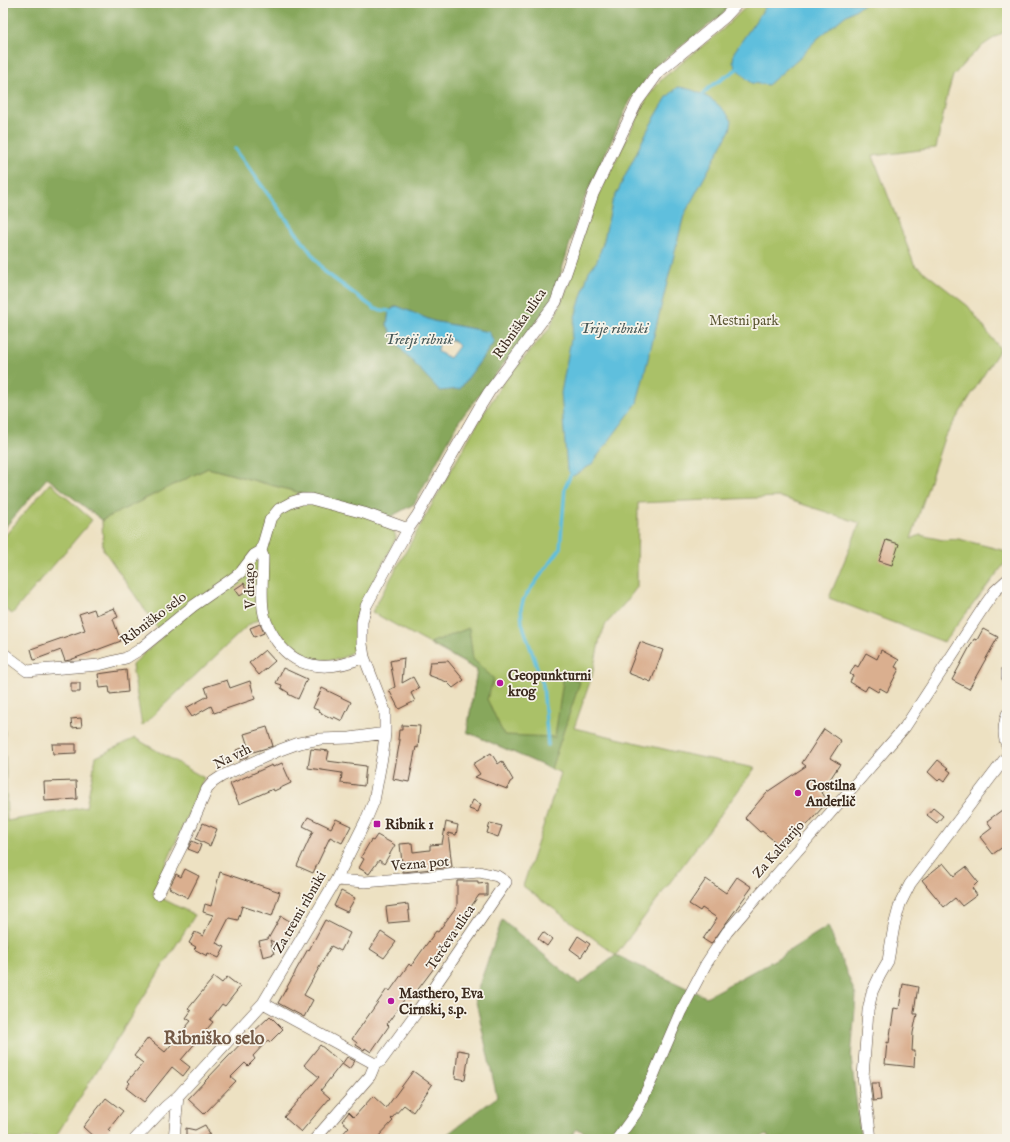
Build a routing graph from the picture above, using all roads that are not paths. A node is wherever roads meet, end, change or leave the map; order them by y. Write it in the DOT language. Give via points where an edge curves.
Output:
graph roads {
  1 [pos="738,3"];
  2 [pos="408,529"];
  3 [pos="261,551"];
  4 [pos="1007,580"];
  5 [pos="3,653"];
  6 [pos="364,657"];
  7 [pos="1007,671"];
  8 [pos="1007,677"];
  9 [pos="1007,714"];
  10 [pos="385,733"];
  11 [pos="1007,745"];
  12 [pos="1007,756"];
  13 [pos="336,880"];
  14 [pos="506,882"];
  15 [pos="158,894"];
  16 [pos="263,1003"];
  17 [pos="375,1064"];
  18 [pos="178,1096"];
  19 [pos="135,1139"];
  20 [pos="174,1139"];
  21 [pos="315,1139"];
  22 [pos="618,1139"];
  23 [pos="871,1139"];
  1 -- 2 [label="street, Ribniška ulica" via="659,72 637,102 593,194 556,302 489,392"];
  2 -- 3 [label="street" via="364,512 302,499 279,509 270,520"];
  2 -- 6 [label="street, Ribniška ulica" via="366,606 362,622"];
  3 -- 5 [label="street, Ribniško selo" via="254,555 241,572 126,658 100,664 27,671"];
  3 -- 6 [label="street, V drago" via="264,556 263,608 268,627 283,649 293,659 312,666 326,667"];
  4 -- 22 [label="street, Za Kalvarijo" via="985,605 905,727 728,932 706,964 680,1013 636,1113"];
  6 -- 10 [label="street, Za tremi ribniki" via="384,711"];
  7 -- 8 [label="street"];
  9 -- 11 [label="street" via="1004,726"];
  10 -- 13 [label="street, Za tremi ribniki" via="384,752 374,801"];
  10 -- 15 [label="street, Na vrh" via="299,743 213,782 207,789"];
  12 -- 23 [label="street" via="910,884 900,904 888,961 872,992 868,1011 863,1078"];
  13 -- 14 [label="street, Vezna pot" via="365,882 479,872 497,876"];
  13 -- 16 [label="street, Za tremi ribniki"];
  14 -- 17 [label="street, Terčeva ulica" via="420,1009 381,1061"];
  16 -- 17 [label="street"];
  16 -- 18 [label="street, Za tremi ribniki"];
  17 -- 21 [label="street, Terčeva ulica" via="370,1076"];
  18 -- 19 [label="street, Za tremi ribniki"];
  18 -- 20 [label="street"];
}
